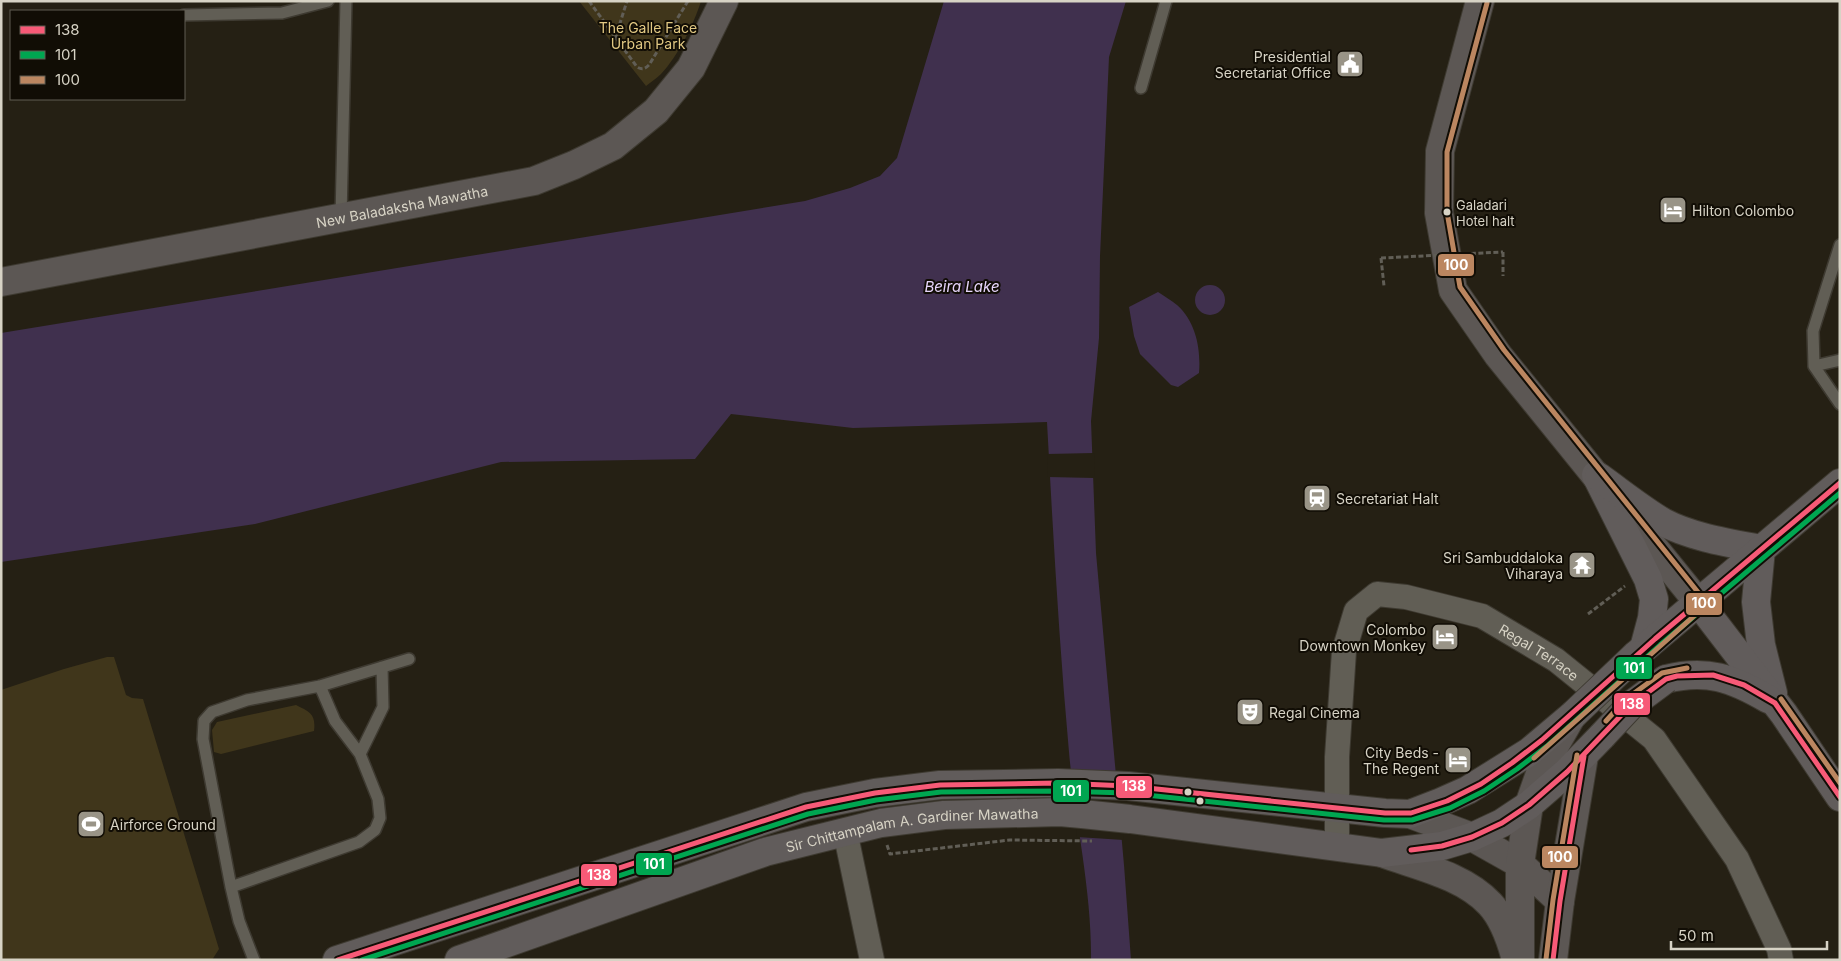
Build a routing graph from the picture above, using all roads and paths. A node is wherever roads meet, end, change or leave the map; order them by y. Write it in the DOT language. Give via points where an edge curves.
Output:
graph roads {
  1 [pos="328,1"];
  2 [pos="346,1"];
  3 [pos="589,1"];
  4 [pos="627,1"];
  5 [pos="688,1"];
  6 [pos="724,1"];
  7 [pos="1166,1"];
  8 [pos="1480,1"];
  9 [pos="185,15"];
  10 [pos="615,38"];
  11 [pos="1141,88"];
  12 [pos="341,217"];
  13 [pos="1840,245"];
  14 [pos="1503,276"];
  15 [pos="1,282"];
  16 [pos="1384,286"];
  17 [pos="1840,360"];
  18 [pos="1814,366"];
  19 [pos="1840,404"];
  20 [pos="1596,475"];
  21 [pos="1840,483"];
  22 [pos="1761,549"];
  23 [pos="1630,583"];
  24 [pos="1698,602"];
  25 [pos="1588,614"];
  26 [pos="1640,652"];
  27 [pos="409,659"];
  28 [pos="382,668"];
  29 [pos="320,686"];
  30 [pos="1775,703"];
  31 [pos="1573,715"];
  32 [pos="360,754"];
  33 [pos="1584,756"];
  34 [pos="1840,796"];
  35 [pos="1529,805"];
  36 [pos="1336,808"];
  37 [pos="1410,814"];
  38 [pos="881,823"];
  39 [pos="845,831"];
  40 [pos="1472,837"];
  41 [pos="1063,840"];
  42 [pos="1337,848"];
  43 [pos="1382,853"];
  44 [pos="1520,864"];
  45 [pos="231,887"];
  46 [pos="1560,900"];
  47 [pos="254,960"];
  48 [pos="336,960"];
  49 [pos="459,960"];
  50 [pos="872,960"];
  51 [pos="1518,960"];
  52 [pos="1553,960"];
  53 [pos="1781,960"];
  1 -- 9 [label="lane" via="282,13"];
  2 -- 12 [label="lane"];
  3 -- 10 [label="path"];
  4 -- 10 [label="path"];
  5 -- 10 [label="path" via="646,69 637,67"];
  6 -- 12 [label="main road, New Baladaksha Mawatha" via="691,68 656,111 613,146 534,181"];
  7 -- 11 [label="lane"];
  8 -- 20 [label="main road" via="1440,151 1439,213 1453,290 1498,355"];
  12 -- 15 [label="main road, New Baladaksha Mawatha"];
  13 -- 18 [label="lane" via="1813,331"];
  14 -- 16 [label="path, bridge" via="1503,252 1381,258"];
  17 -- 18 [label="lane"];
  18 -- 19 [label="lane"];
  20 -- 22 [label="highway" via="1665,523 1717,541"];
  20 -- 24 [label="main road"];
  20 -- 26 [label="highway" via="1648,579 1654,599 1652,618"];
  21 -- 22 [label="highway"];
  22 -- 24 [label="highway"];
  22 -- 30 [label="highway" via="1756,602 1761,645"];
  23 -- 25 [label="path"];
  24 -- 26 [label="highway"];
  24 -- 30 [label="highway"];
  26 -- 31 [label="highway, bridge"];
  27 -- 28 [label="lane"];
  28 -- 29 [label="lane"];
  28 -- 32 [label="lane" via="383,707"];
  29 -- 32 [label="lane" via="335,721"];
  29 -- 45 [label="lane" via="247,700 212,712 204,721 203,739"];
  30 -- 33 [label="highway, Sir Chittampalam A. Gardiner Mawatha, bridge" via="1744,685 1713,675 1666,679 1631,705"];
  30 -- 34 [label="highway"];
  31 -- 35 [label="main road" via="1542,768"];
  31 -- 37 [label="highway" via="1529,752 1488,778"];
  32 -- 45 [label="lane" via="378,799 380,818 374,830 359,842"];
  33 -- 35 [label="highway, Sir Chittampalam A. Gardiner Mawatha"];
  33 -- 46 [label="main road"];
  35 -- 40 [label="highway, Sir Chittampalam A. Gardiner Mawatha"];
  35 -- 44 [label="main road"];
  36 -- 37 [label="highway"];
  36 -- 42 [label="street"];
  36 -- 48 [label="highway" via="1128,786 1058,783 940,784 874,793 806,807"];
  36 -- 53 [label="street, Regal Terrace" via="1344,651 1356,611 1377,594 1406,597 1482,616 1556,660 1654,738 1737,859 1779,949"];
  37 -- 40 [label="main road"];
  38 -- 39 [label="highway, Sir Chittampalam A. Gardiner Mawatha"];
  38 -- 41 [label="path" via="890,854 1010,840"];
  38 -- 42 [label="highway, Sir Chittampalam A. Gardiner Mawatha" via="944,815 1060,812"];
  39 -- 49 [label="highway, Sir Chittampalam A. Gardiner Mawatha" via="765,852"];
  39 -- 50 [label="street"];
  40 -- 43 [label="highway, Sir Chittampalam A. Gardiner Mawatha" via="1442,846"];
  40 -- 44 [label="main road"];
  42 -- 43 [label="highway, Sir Chittampalam A. Gardiner Mawatha"];
  43 -- 51 [label="main road" via="1464,885 1490,904 1507,931"];
  44 -- 46 [label="main road"];
  44 -- 51 [label="main road"];
  45 -- 47 [label="lane" via="239,921"];
  46 -- 52 [label="main road"];
}
